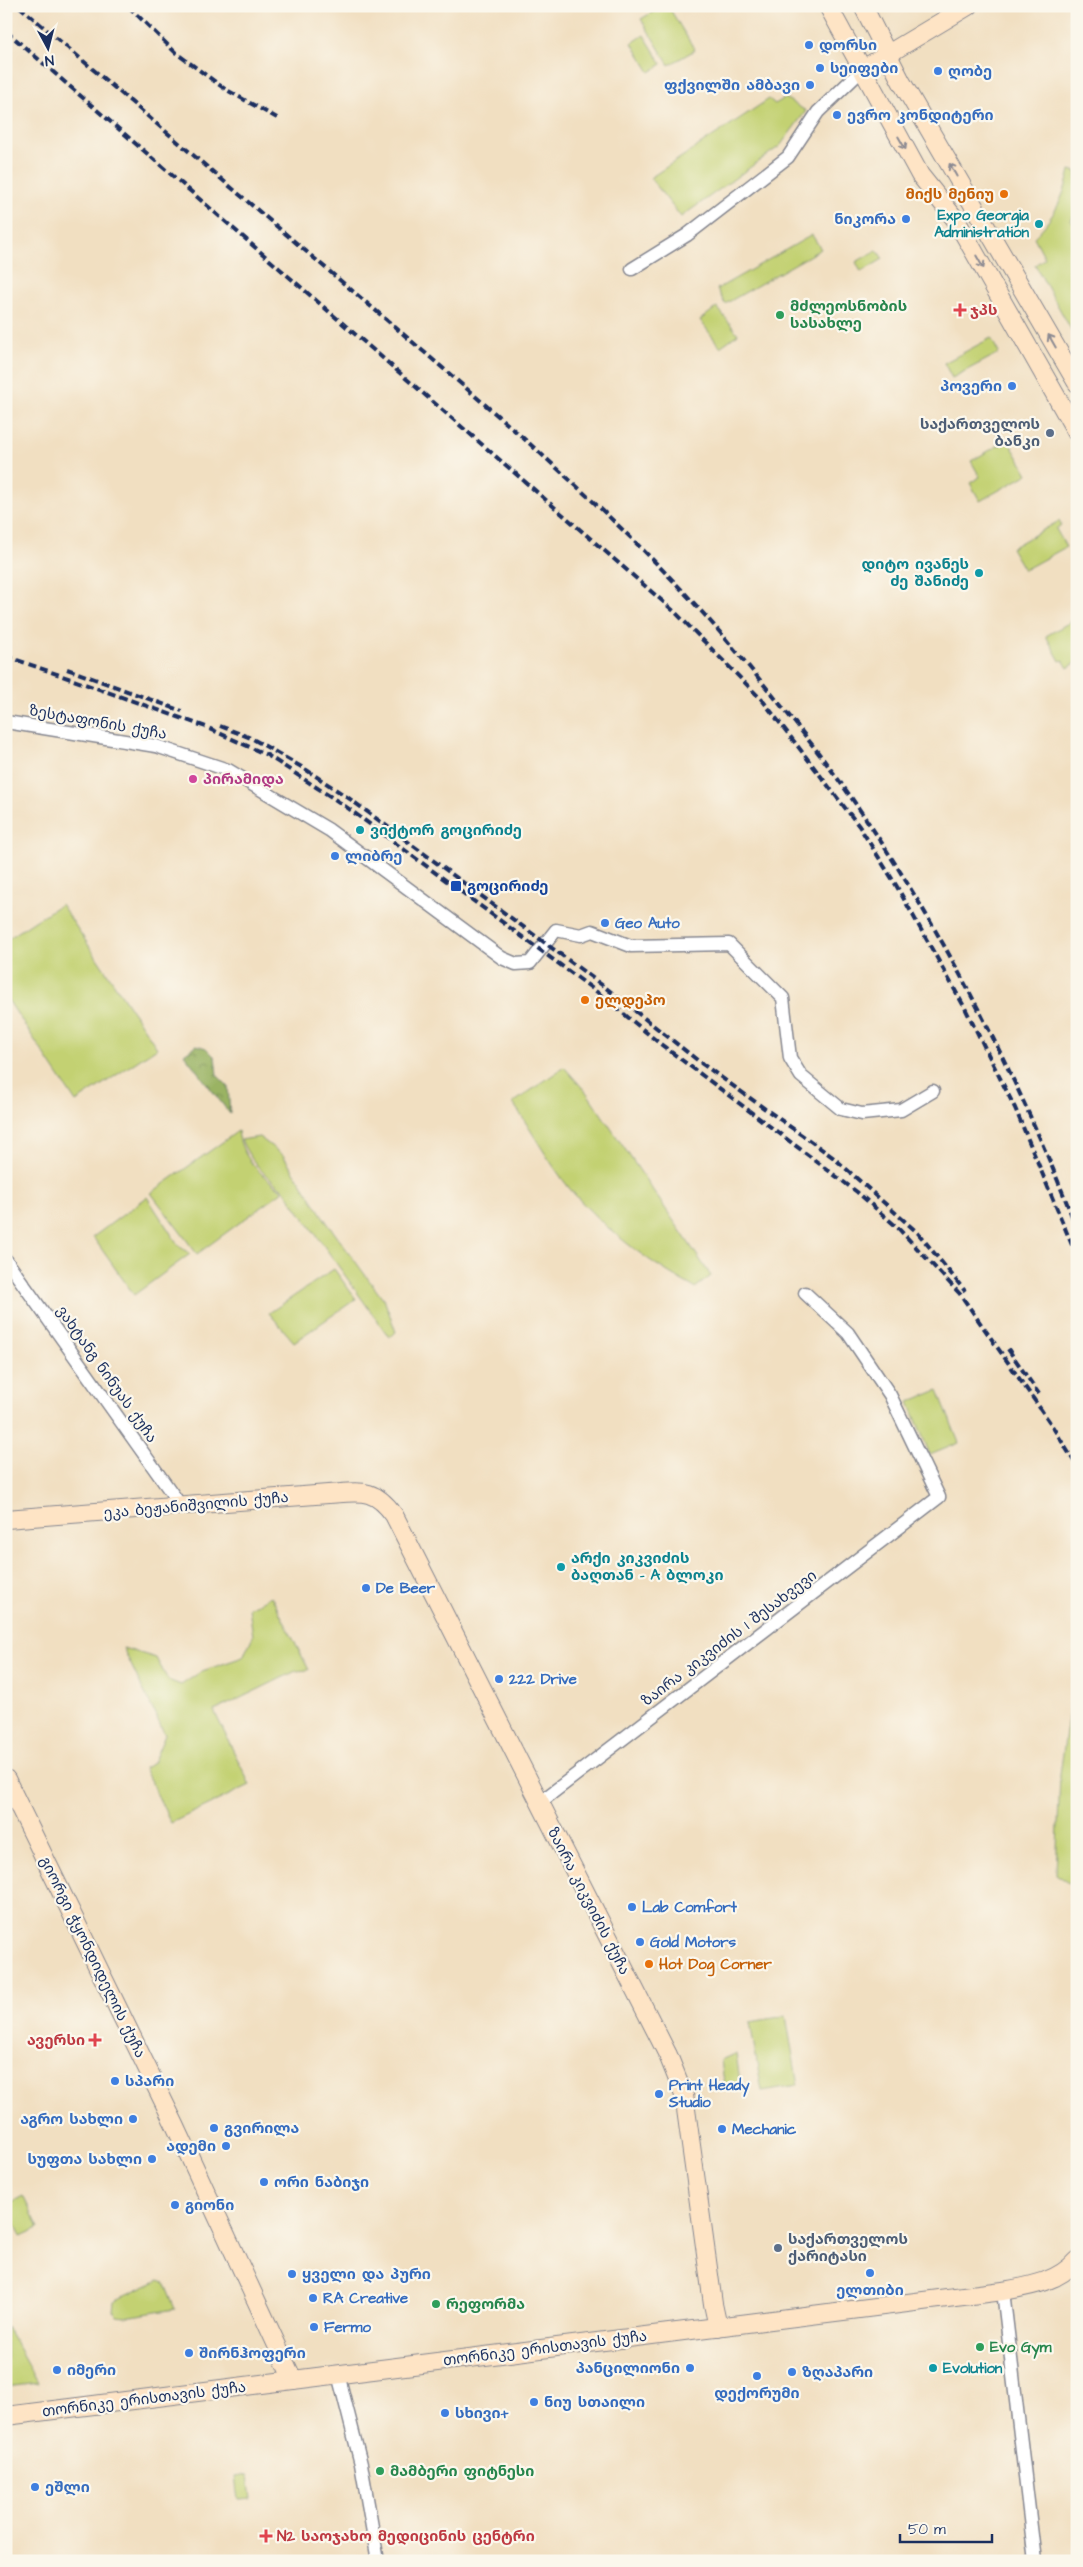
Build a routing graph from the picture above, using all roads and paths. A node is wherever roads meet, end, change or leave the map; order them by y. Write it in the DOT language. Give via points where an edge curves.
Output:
graph roads {
  1 [pos="828,6"];
  2 [pos="863,6"];
  3 [pos="968,6"];
  4 [pos="888,54"];
  5 [pos="862,69"];
  6 [pos="632,269"];
  7 [pos="1077,383"];
  8 [pos="1077,433"];
  9 [pos="6,722"];
  10 [pos="933,1091"];
  11 [pos="6,1260"];
  12 [pos="805,1293"];
  13 [pos="384,1500"];
  14 [pos="181,1506"];
  15 [pos="6,1519"];
  16 [pos="6,1779"];
  17 [pos="539,1804"];
  18 [pos="1077,2260"];
  19 [pos="1003,2291"];
  20 [pos="718,2327"];
  21 [pos="338,2374"];
  22 [pos="293,2380"];
  23 [pos="6,2416"];
  24 [pos="378,2561"];
  25 [pos="1036,2561"];
  1 -- 5 [label="street"];
  2 -- 4 [label="street"];
  3 -- 4 [label="street"];
  4 -- 5 [label="street"];
  7 -- 4 [label="street, one-way"];
  5 -- 6 [label="street" via="818,112 788,157 687,235"];
  5 -- 8 [label="street, one-way" via="920,175 956,220"];
  9 -- 10 [label="street, ზესტაფონის ქუჩა" via="156,746 228,770 329,830 502,958 516,964 530,962 556,930 581,934 592,931 631,946 729,944 783,998 790,1058 801,1076 841,1109 862,1114 902,1110"];
  11 -- 14 [label="street, ვახტანგ ნინუას ქუჩა"];
  12 -- 17 [label="street, ზაირა კიკვიძის I შესახვევი" via="848,1333 890,1395 939,1497"];
  13 -- 14 [label="street, ეკა ბეჟანიშვილის ქუჩა" via="366,1492"];
  13 -- 17 [label="street, ზაირა კიკვიძის ქუჩა" via="446,1615"];
  14 -- 15 [label="street, ეკა ბეჟანიშვილის ქუჩა"];
  16 -- 22 [label="street, გიორგი ჭყონდიდელის ქუჩა" via="175,2125"];
  17 -- 20 [label="street, ზაირა კიკვიძის ქუჩა" via="668,2055 684,2095"];
  18 -- 19 [label="street, თორნიკე ერისთავის ქუჩა" via="1056,2277 1034,2286"];
  19 -- 20 [label="street, თორნიკე ერისთავის ქუჩა"];
  19 -- 25 [label="street"];
  20 -- 21 [label="street, თორნიკე ერისთავის ქუჩა"];
  21 -- 22 [label="street, თორნიკე ერისთავის ქუჩა"];
  21 -- 24 [label="street" via="361,2464"];
  22 -- 23 [label="street, თორნიკე ერისთავის ქუჩა"];
}
